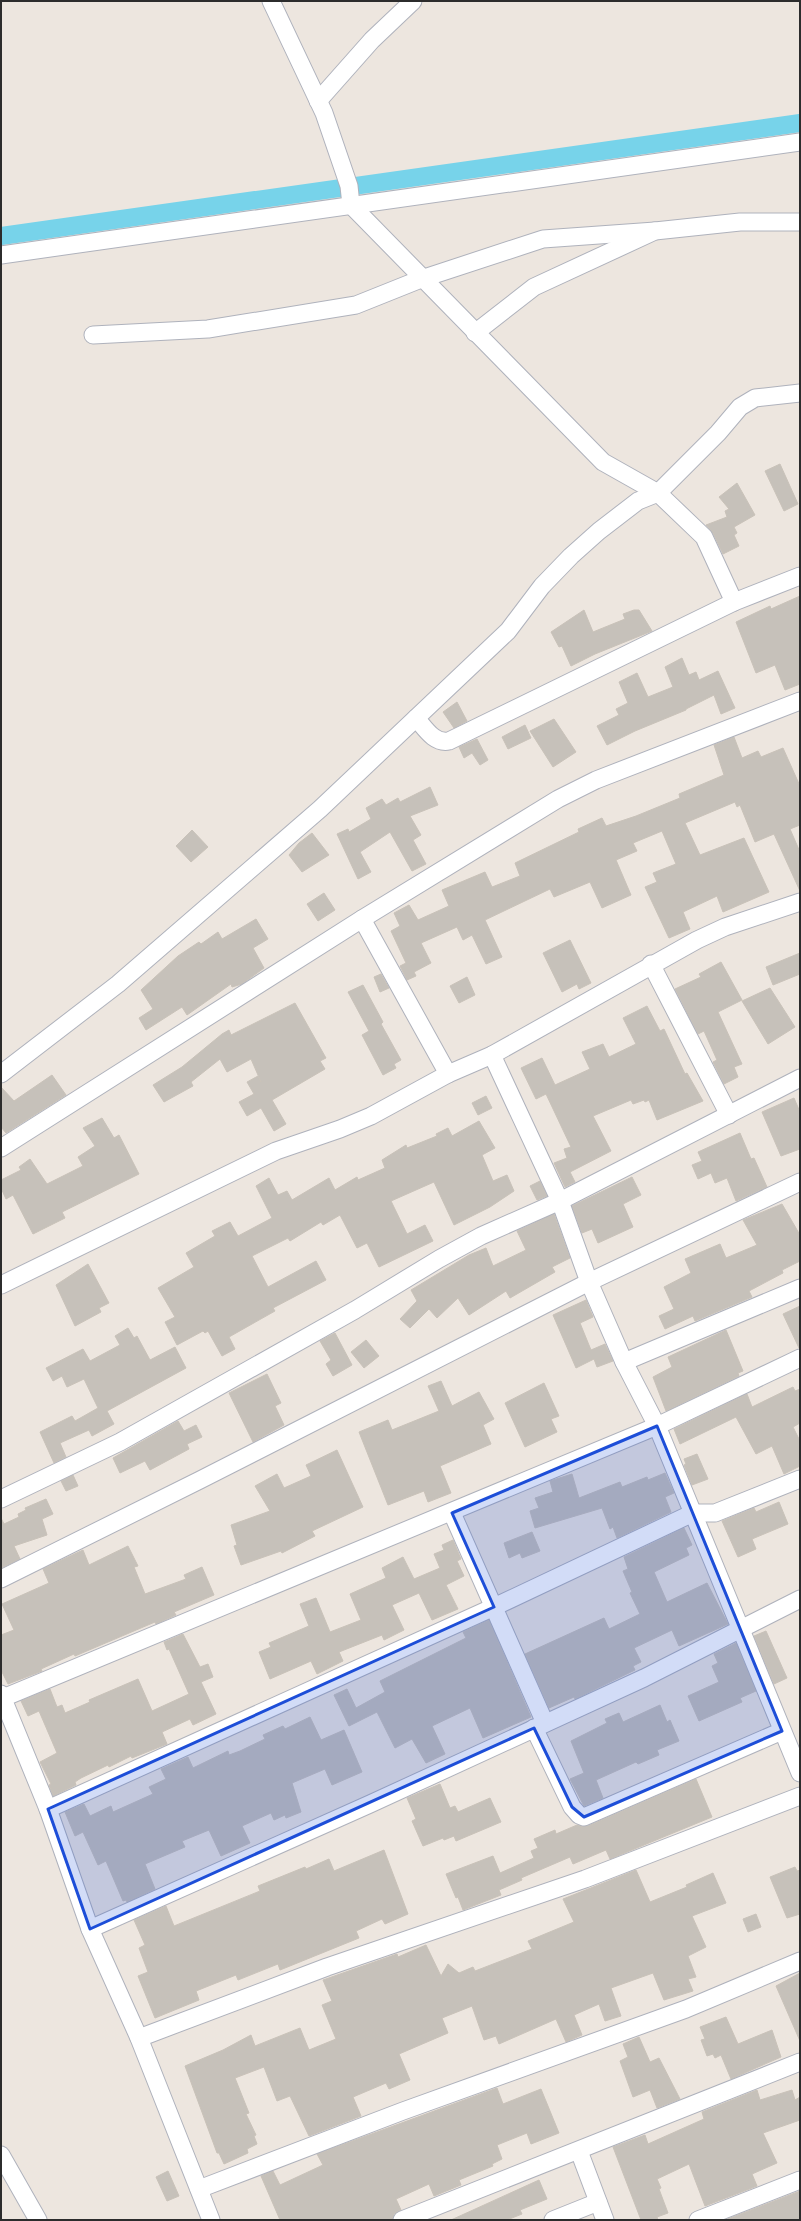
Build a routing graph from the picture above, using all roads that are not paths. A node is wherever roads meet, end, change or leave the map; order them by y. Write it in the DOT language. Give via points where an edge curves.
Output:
graph roads {
  1 [pos="271,1"];
  2 [pos="413,1"];
  3 [pos="318,101"];
  4 [pos="800,142"];
  5 [pos="351,205"];
  6 [pos="800,222"];
  7 [pos="655,231"];
  8 [pos="1,255"];
  9 [pos="422,279"];
  10 [pos="475,333"];
  11 [pos="93,335"];
  12 [pos="800,393"];
  13 [pos="658,493"];
  14 [pos="800,576"];
  15 [pos="734,602"];
  16 [pos="800,701"];
  17 [pos="416,718"];
  18 [pos="800,902"];
  19 [pos="362,919"];
  20 [pos="652,964"];
  21 [pos="492,1055"];
  22 [pos="1,1074"];
  23 [pos="448,1074"];
  24 [pos="800,1078"];
  25 [pos="729,1116"];
  26 [pos="1,1148"];
  27 [pos="800,1182"];
  28 [pos="560,1201"];
  29 [pos="590,1282"];
  30 [pos="1,1285"];
  31 [pos="800,1288"];
  32 [pos="800,1358"];
  33 [pos="624,1362"];
  34 [pos="657,1426"];
  35 [pos="800,1479"];
  36 [pos="1,1499"];
  37 [pos="452,1513"];
  38 [pos="693,1513"];
  39 [pos="1,1579"];
  40 [pos="800,1599"];
  41 [pos="494,1607"];
  42 [pos="741,1629"];
  43 [pos="2,1696"];
  44 [pos="540,1725"];
  45 [pos="782,1731"];
  46 [pos="800,1773"];
  47 [pos="800,1796"];
  48 [pos="48,1809"];
  49 [pos="90,1929"];
  50 [pos="800,1961"];
  51 [pos="139,2038"];
  52 [pos="800,2062"];
  53 [pos="579,2151"];
  54 [pos="1,2154"];
  55 [pos="800,2180"];
  56 [pos="199,2189"];
  57 [pos="598,2202"];
  58 [pos="38,2220"];
  59 [pos="211,2220"];
  60 [pos="402,2220"];
  61 [pos="553,2220"];
  62 [pos="604,2220"];
  63 [pos="698,2220"];
  1 -- 3 [label="street"];
  2 -- 3 [label="street" via="372,40"];
  3 -- 5 [label="street" via="349,186"];
  4 -- 5 [label="street"];
  5 -- 8 [label="street"];
  5 -- 9 [label="street"];
  6 -- 7 [label="street" via="740,222"];
  7 -- 9 [label="street" via="543,239"];
  7 -- 10 [label="street" via="534,287"];
  9 -- 10 [label="street"];
  9 -- 11 [label="street" via="356,305 208,330"];
  10 -- 13 [label="street" via="603,462"];
  12 -- 13 [label="street" via="755,398 740,407 718,433"];
  13 -- 15 [label="street" via="704,537"];
  13 -- 17 [label="street" via="638,501 571,556 542,586 508,631"];
  14 -- 15 [label="street"];
  15 -- 17 [label="street" via="449,741 442,743 436,740"];
  16 -- 19 [label="street" via="590,783 533,814"];
  17 -- 22 [label="street" via="320,809 118,984"];
  18 -- 20 [label="street" via="725,927"];
  19 -- 23 [label="street"];
  19 -- 26 [label="street"];
  20 -- 21 [label="street"];
  20 -- 25 [label="street"];
  21 -- 23 [label="street"];
  21 -- 28 [label="street"];
  23 -- 30 [label="street" via="371,1116 340,1130 276,1151"];
  24 -- 25 [label="street"];
  25 -- 28 [label="street"];
  27 -- 29 [label="street"];
  28 -- 29 [label="street"];
  28 -- 36 [label="street" via="460,1248 120,1442"];
  29 -- 33 [label="street"];
  29 -- 39 [label="street"];
  31 -- 33 [label="street"];
  32 -- 34 [label="street"];
  33 -- 34 [label="street"];
  34 -- 37 [label="street"];
  34 -- 38 [label="street"];
  35 -- 38 [label="street" via="715,1513"];
  37 -- 41 [label="street"];
  37 -- 43 [label="street"];
  38 -- 41 [label="street"];
  38 -- 42 [label="street"];
  40 -- 42 [label="street"];
  41 -- 44 [label="street"];
  41 -- 48 [label="street"];
  42 -- 44 [label="street" via="644,1678"];
  42 -- 45 [label="street"];
  43 -- 48 [label="street"];
  44 -- 45 [label="street" via="572,1807 584,1817"];
  44 -- 49 [label="street"];
  45 -- 46 [label="street"];
  47 -- 51 [label="street" via="585,1878 327,1967"];
  48 -- 49 [label="street"];
  49 -- 51 [label="street"];
  50 -- 56 [label="street" via="686,2009 402,2111"];
  51 -- 56 [label="street"];
  52 -- 53 [label="street"];
  53 -- 57 [label="street"];
  53 -- 60 [label="street"];
  54 -- 58 [label="street"];
  55 -- 63 [label="street"];
  56 -- 59 [label="street"];
  57 -- 61 [label="street"];
  57 -- 62 [label="street"];
}
